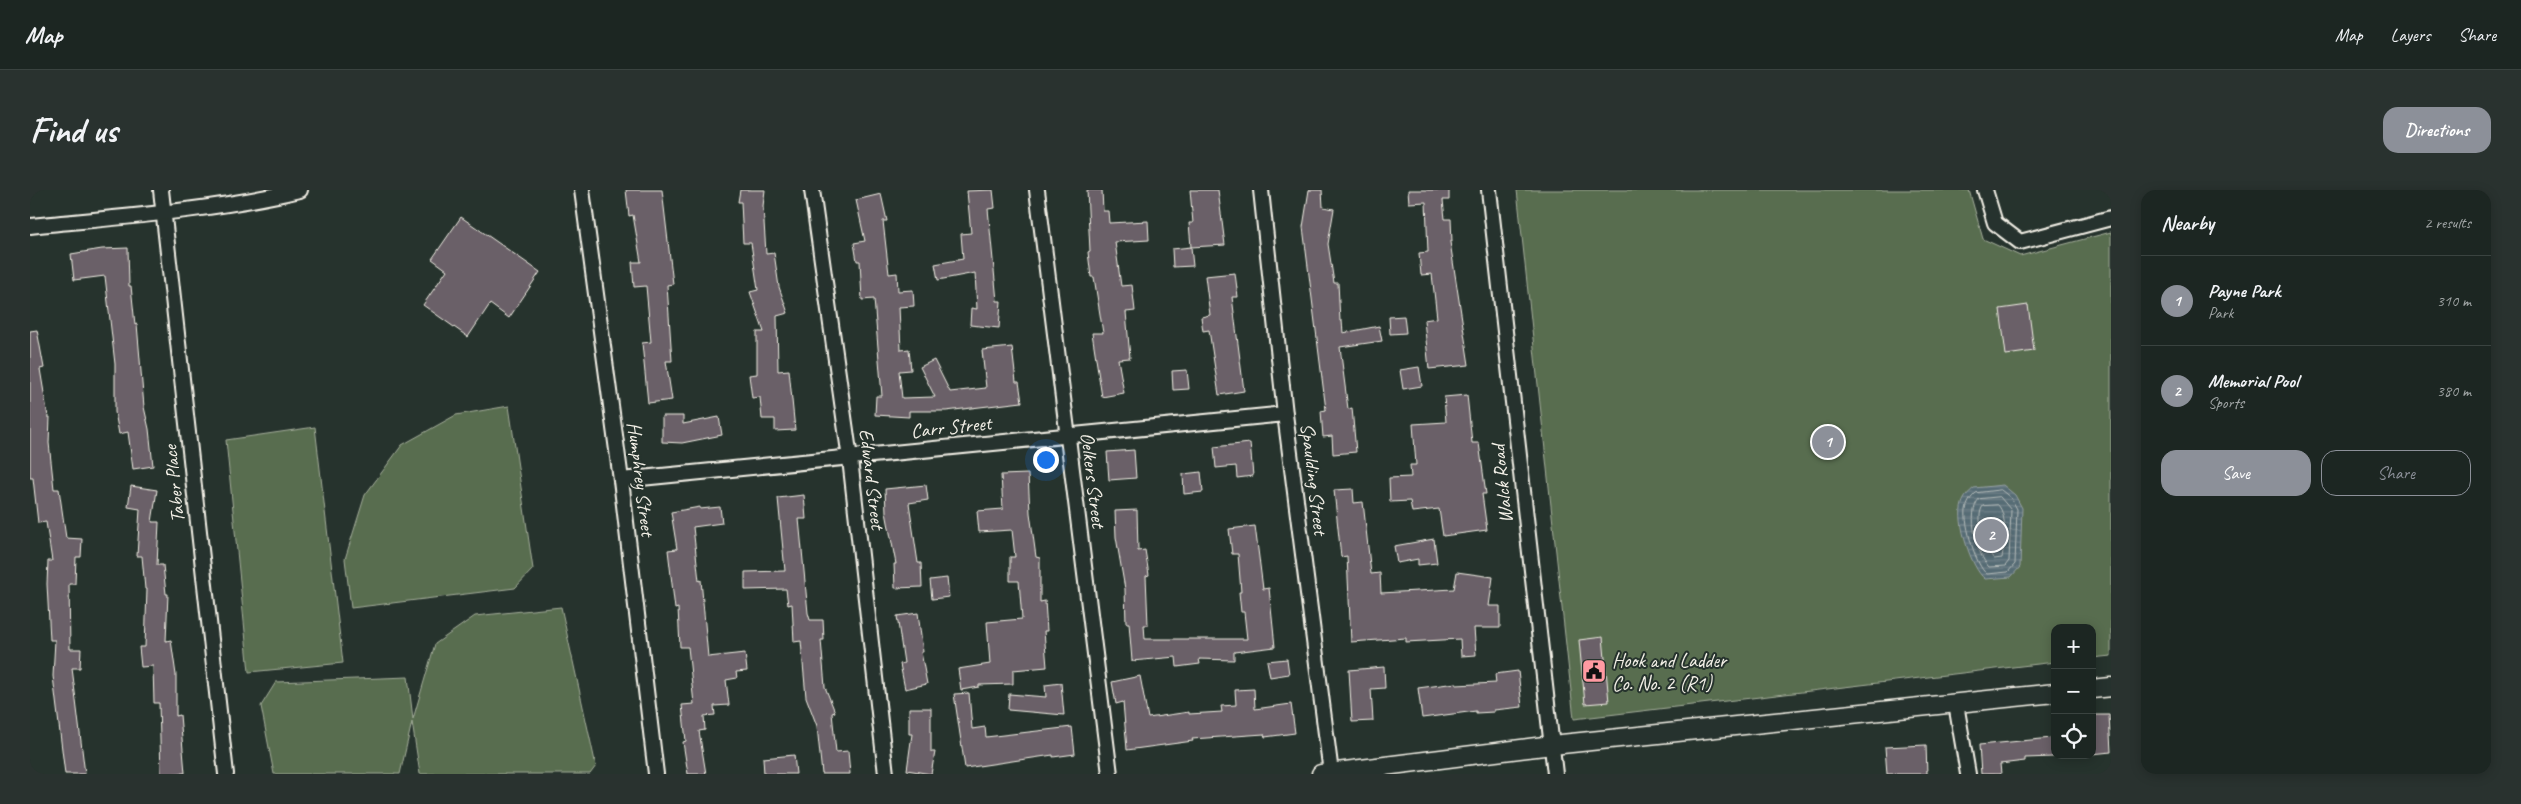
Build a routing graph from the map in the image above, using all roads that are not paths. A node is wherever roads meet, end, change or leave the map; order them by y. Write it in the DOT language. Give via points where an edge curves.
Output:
graph roads {
  1 [pos="161,190"];
  2 [pos="300,190"];
  3 [pos="582,190"];
  4 [pos="812,190"];
  5 [pos="1037,190"];
  6 [pos="1261,190"];
  7 [pos="1489,190"];
  8 [pos="1985,190"];
  9 [pos="164,213"];
  10 [pos="2111,218"];
  11 [pos="30,226"];
  12 [pos="1285,414"];
  13 [pos="1067,434"];
  14 [pos="850,459"];
  15 [pos="621,480"];
  16 [pos="2111,687"];
  17 [pos="2096,689"];
  18 [pos="2051,693"];
  19 [pos="1956,704"];
  20 [pos="1552,745"];
  21 [pos="1326,773"];
  22 [pos="226,774"];
  23 [pos="656,774"];
  24 [pos="886,774"];
  25 [pos="1110,774"];
  26 [pos="1555,774"];
  27 [pos="1968,774"];
  1 -- 9 [label="street, Taber Place"];
  2 -- 9 [label="street"];
  3 -- 15 [label="street, Humphrey Street"];
  4 -- 14 [label="street, Edward Street"];
  5 -- 13 [label="street, Oelkers Street"];
  6 -- 12 [label="street, Spaulding Street"];
  7 -- 20 [label="street, Walck Road"];
  8 -- 10 [label="street" via="1994,223 2020,242"];
  9 -- 11 [label="street"];
  9 -- 22 [label="street, Taber Place"];
  12 -- 13 [label="street, Carr Street"];
  12 -- 21 [label="street, Spaulding Street"];
  13 -- 14 [label="street, Carr Street"];
  13 -- 25 [label="street, Oelkers Street"];
  14 -- 15 [label="street, Carr Street"];
  14 -- 24 [label="street, Edward Street"];
  15 -- 23 [label="street, Humphrey Street"];
  16 -- 17 [label="street"];
  18 -- 19 [label="street"];
  19 -- 20 [label="street"];
  19 -- 27 [label="street"];
  20 -- 21 [label="street"];
  20 -- 26 [label="street, Walck Road"];
}
